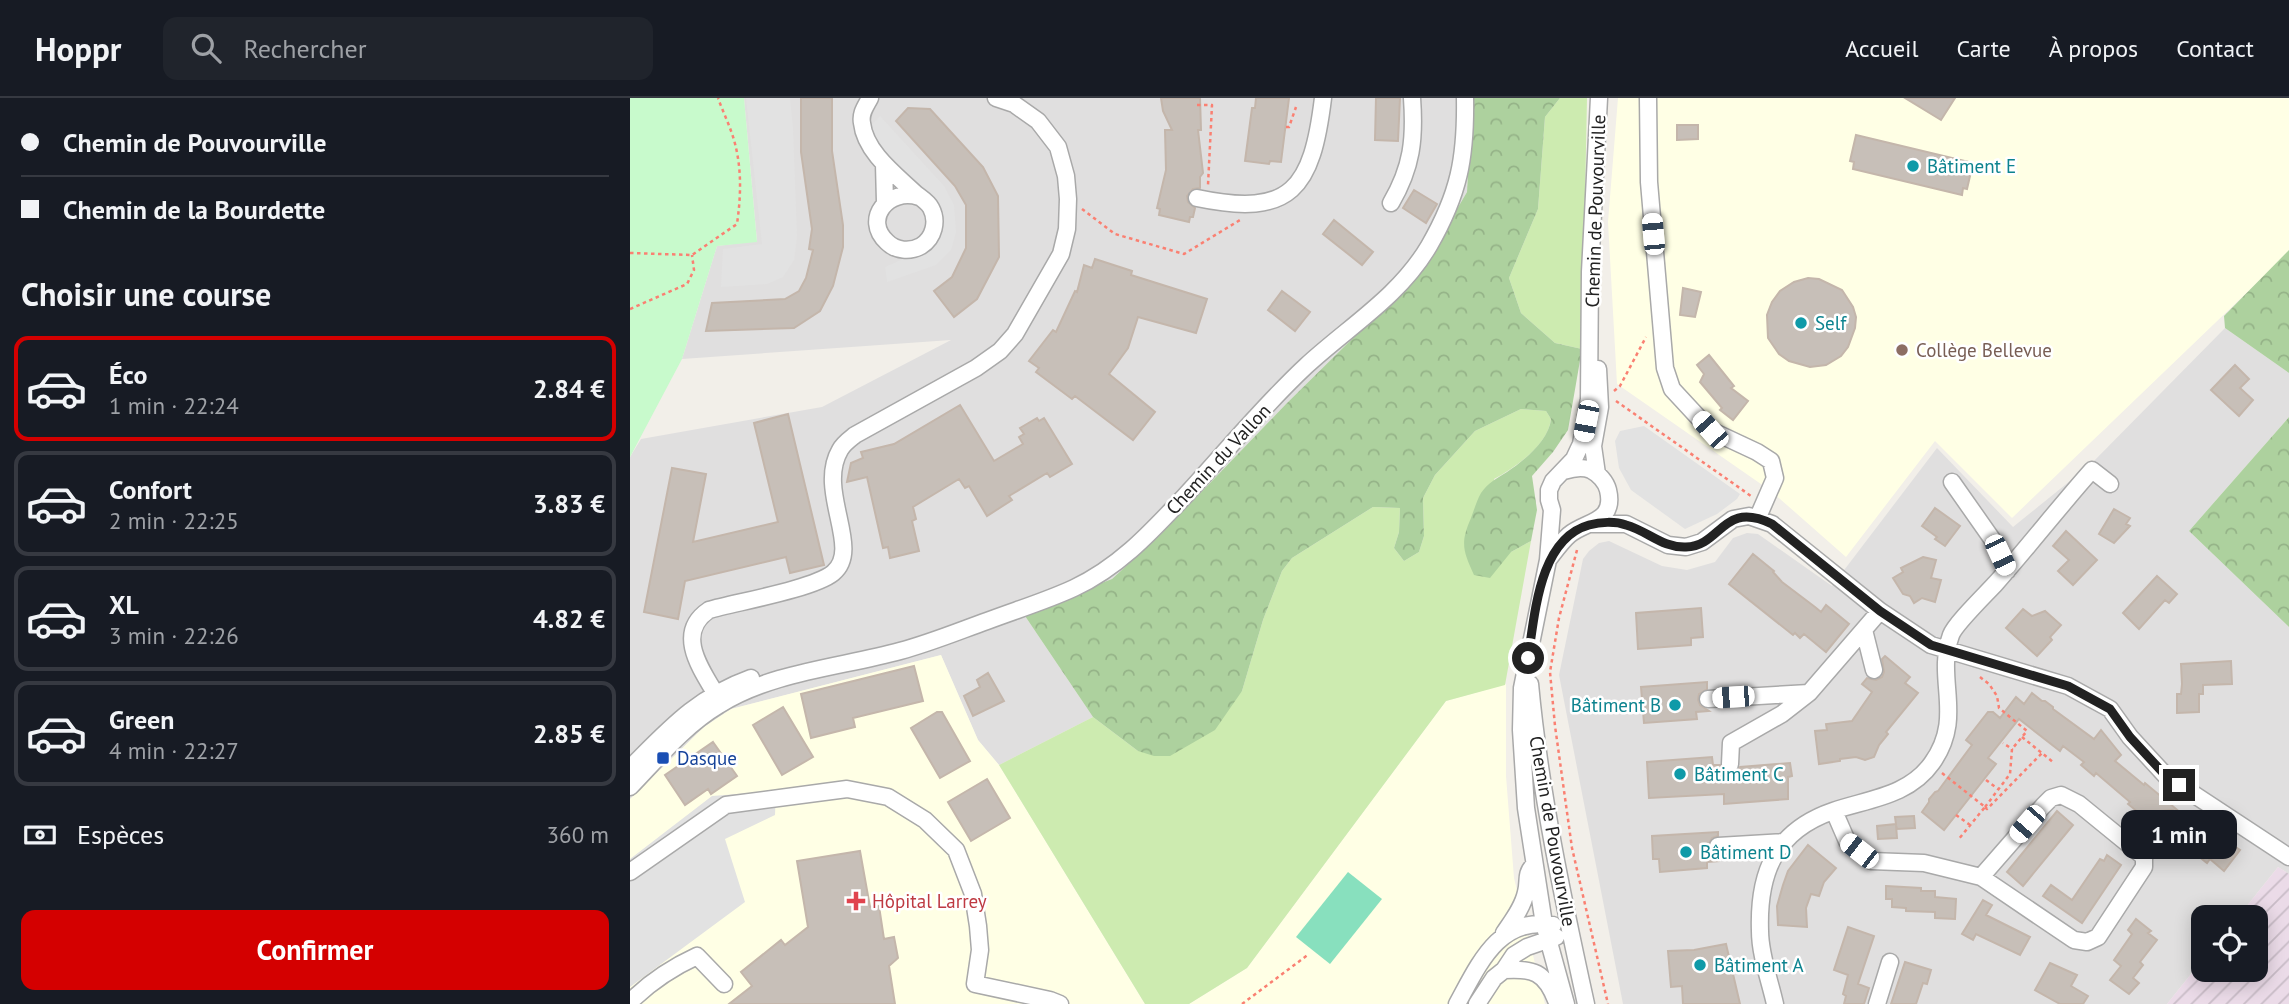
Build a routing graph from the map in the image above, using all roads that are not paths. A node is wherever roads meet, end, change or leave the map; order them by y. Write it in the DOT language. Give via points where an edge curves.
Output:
graph roads {
  1 [pos="870,98"];
  2 [pos="996,98"];
  3 [pos="1323,98"];
  4 [pos="1412,98"];
  5 [pos="1465,98"];
  6 [pos="1599,98"];
  7 [pos="1648,98"];
  8 [pos="884,164"];
  9 [pos="919,197"];
  10 [pos="1197,198"];
  11 [pos="885,202"];
  12 [pos="1391,203"];
  13 [pos="1591,324"];
  14 [pos="1564,471"];
  15 [pos="1597,474"];
  16 [pos="1952,482"];
  17 [pos="2110,484"];
  18 [pos="1609,500"];
  19 [pos="1552,510"];
  20 [pos="1758,517"];
  21 [pos="1626,524"];
  22 [pos="1586,526"];
  23 [pos="1548,560"];
  24 [pos="2007,571"];
  25 [pos="1880,611"];
  26 [pos="1864,630"];
  27 [pos="1947,651"];
  28 [pos="1528,658"];
  29 [pos="1874,670"];
  30 [pos="1809,693"];
  31 [pos="718,698"];
  32 [pos="1708,699"];
  33 [pos="1730,764"];
  34 [pos="630,768"];
  35 [pos="630,787"];
  36 [pos="1834,811"];
  37 [pos="1783,842"];
  38 [pos="1718,846"];
  39 [pos="2289,857"];
  40 [pos="1535,864"];
  41 [pos="630,872"];
  42 [pos="1981,877"];
  43 [pos="1544,924"];
  44 [pos="1570,928"];
  45 [pos="1504,934"];
  46 [pos="1549,941"];
  47 [pos="1890,962"];
  48 [pos="1504,970"];
  49 [pos="724,984"];
  50 [pos="630,1003"];
  51 [pos="1060,1004"];
  52 [pos="1457,1004"];
  53 [pos="1477,1004"];
  54 [pos="1557,1004"];
  55 [pos="1566,1004"];
  56 [pos="1587,1004"];
  57 [pos="1775,1004"];
  58 [pos="1877,1004"];
  1 -- 8 [label="street" via="861,122"];
  2 -- 31 [label="street" via="1038,121 1058,147 1068,199 1068,229 1061,254 1015,334 1000,351 855,435 840,449 832,495 844,559 835,572 817,583 700,616 691,633 692,645"];
  3 -- 10 [label="street" via="1317,145 1298,183 1269,202 1231,205"];
  4 -- 12 [label="street" via="1411,154 1404,181"];
  5 -- 31 [label="street, Chemin du Vallon" via="1458,183 1427,250 1388,297 1288,384 1135,548 1098,575 1041,601 900,651 825,666"];
  6 -- 13 [label="street, Chemin de Pouvourville"];
  7 -- 20 [label="street" via="1649,182 1663,359 1672,389 1710,430 1771,461 1775,478"];
  8 -- 9 [label="street"];
  8 -- 11 [label="street"];
  9 -- 11 [label="street" via="901,194"];
  9 -- 11 [label="street" via="932,209 934,227 926,243 908,250 883,238 878,220"];
  13 -- 14 [label="street, Chemin de Pouvourville" via="1586,421 1581,444"];
  13 -- 15 [label="street, Chemin de Pouvourville" via="1600,391 1592,446"];
  14 -- 15 [label="street" via="1585,468"];
  14 -- 19 [label="street, Chemin de Pouvourville" via="1549,490"];
  15 -- 18 [label="street, Chemin de Pouvourville" via="1606,485"];
  16 -- 24 [label="street" via="1992,538"];
  17 -- 24 [label="street" via="2092,470"];
  18 -- 21 [label="street, Chemin de Pouvourville"];
  18 -- 22 [label="street" via="1604,514"];
  19 -- 22 [label="street" via="1560,521"];
  19 -- 23 [label="street, Chemin de Pouvourville"];
  20 -- 21 [label="street" via="1733,519 1702,542 1686,547 1668,545"];
  20 -- 25 [label="street"];
  21 -- 22 [label="street"];
  22 -- 23 [label="street" via="1558,546"];
  23 -- 28 [label="street, Chemin de Pouvourville"];
  24 -- 27 [label="street" via="1952,632"];
  25 -- 26 [label="street"];
  25 -- 27 [label="street"];
  26 -- 29 [label="street"];
  26 -- 30 [label="street"];
  27 -- 36 [label="street" via="1948,725 1931,765 1887,796"];
  27 -- 39 [label="street" via="2068,686 2110,709 2166,776"];
  28 -- 40 [label="street, Chemin de Pouvourville" via="1521,730"];
  28 -- 44 [label="street, Chemin de Pouvourville" via="1539,757"];
  30 -- 32 [label="street"];
  30 -- 33 [label="street" via="1782,715 1731,743"];
  31 -- 34 [label="street, Chemin du Vallon" via="673,725"];
  31 -- 35 [label="street, Chemin du Vallon"];
  36 -- 37 [label="street" via="1795,830"];
  36 -- 42 [label="street" via="1847,841 1871,861 1924,863"];
  37 -- 38 [label="street"];
  37 -- 57 [label="street" via="1762,896 1759,933"];
  40 -- 43 [label="street, Chemin de Pouvourville"];
  40 -- 45 [label="street, Chemin de Pouvourville" via="1528,872 1519,910"];
  41 -- 51 [label="street" via="726,805 847,789 888,797 925,820 956,850 973,894 978,926 975,984"];
  42 -- 42 [label="street" via="2074,940 2087,942 2098,937 2144,867 2144,857 2079,804 2061,795 2043,806"];
  43 -- 44 [label="street"];
  43 -- 45 [label="street" via="1518,926"];
  43 -- 46 [label="street, Chemin de Pouvourville"];
  44 -- 46 [label="street"];
  44 -- 56 [label="street, Chemin de Pouvourville"];
  45 -- 52 [label="street, Chemin de Pouvourville"];
  46 -- 48 [label="street" via="1514,955"];
  46 -- 55 [label="street, Chemin de Pouvourville"];
  47 -- 58 [label="street"];
  48 -- 53 [label="street"];
  48 -- 54 [label="street" via="1537,974 1549,983"];
  49 -- 50 [label="street" via="697,956 648,984"];
}
